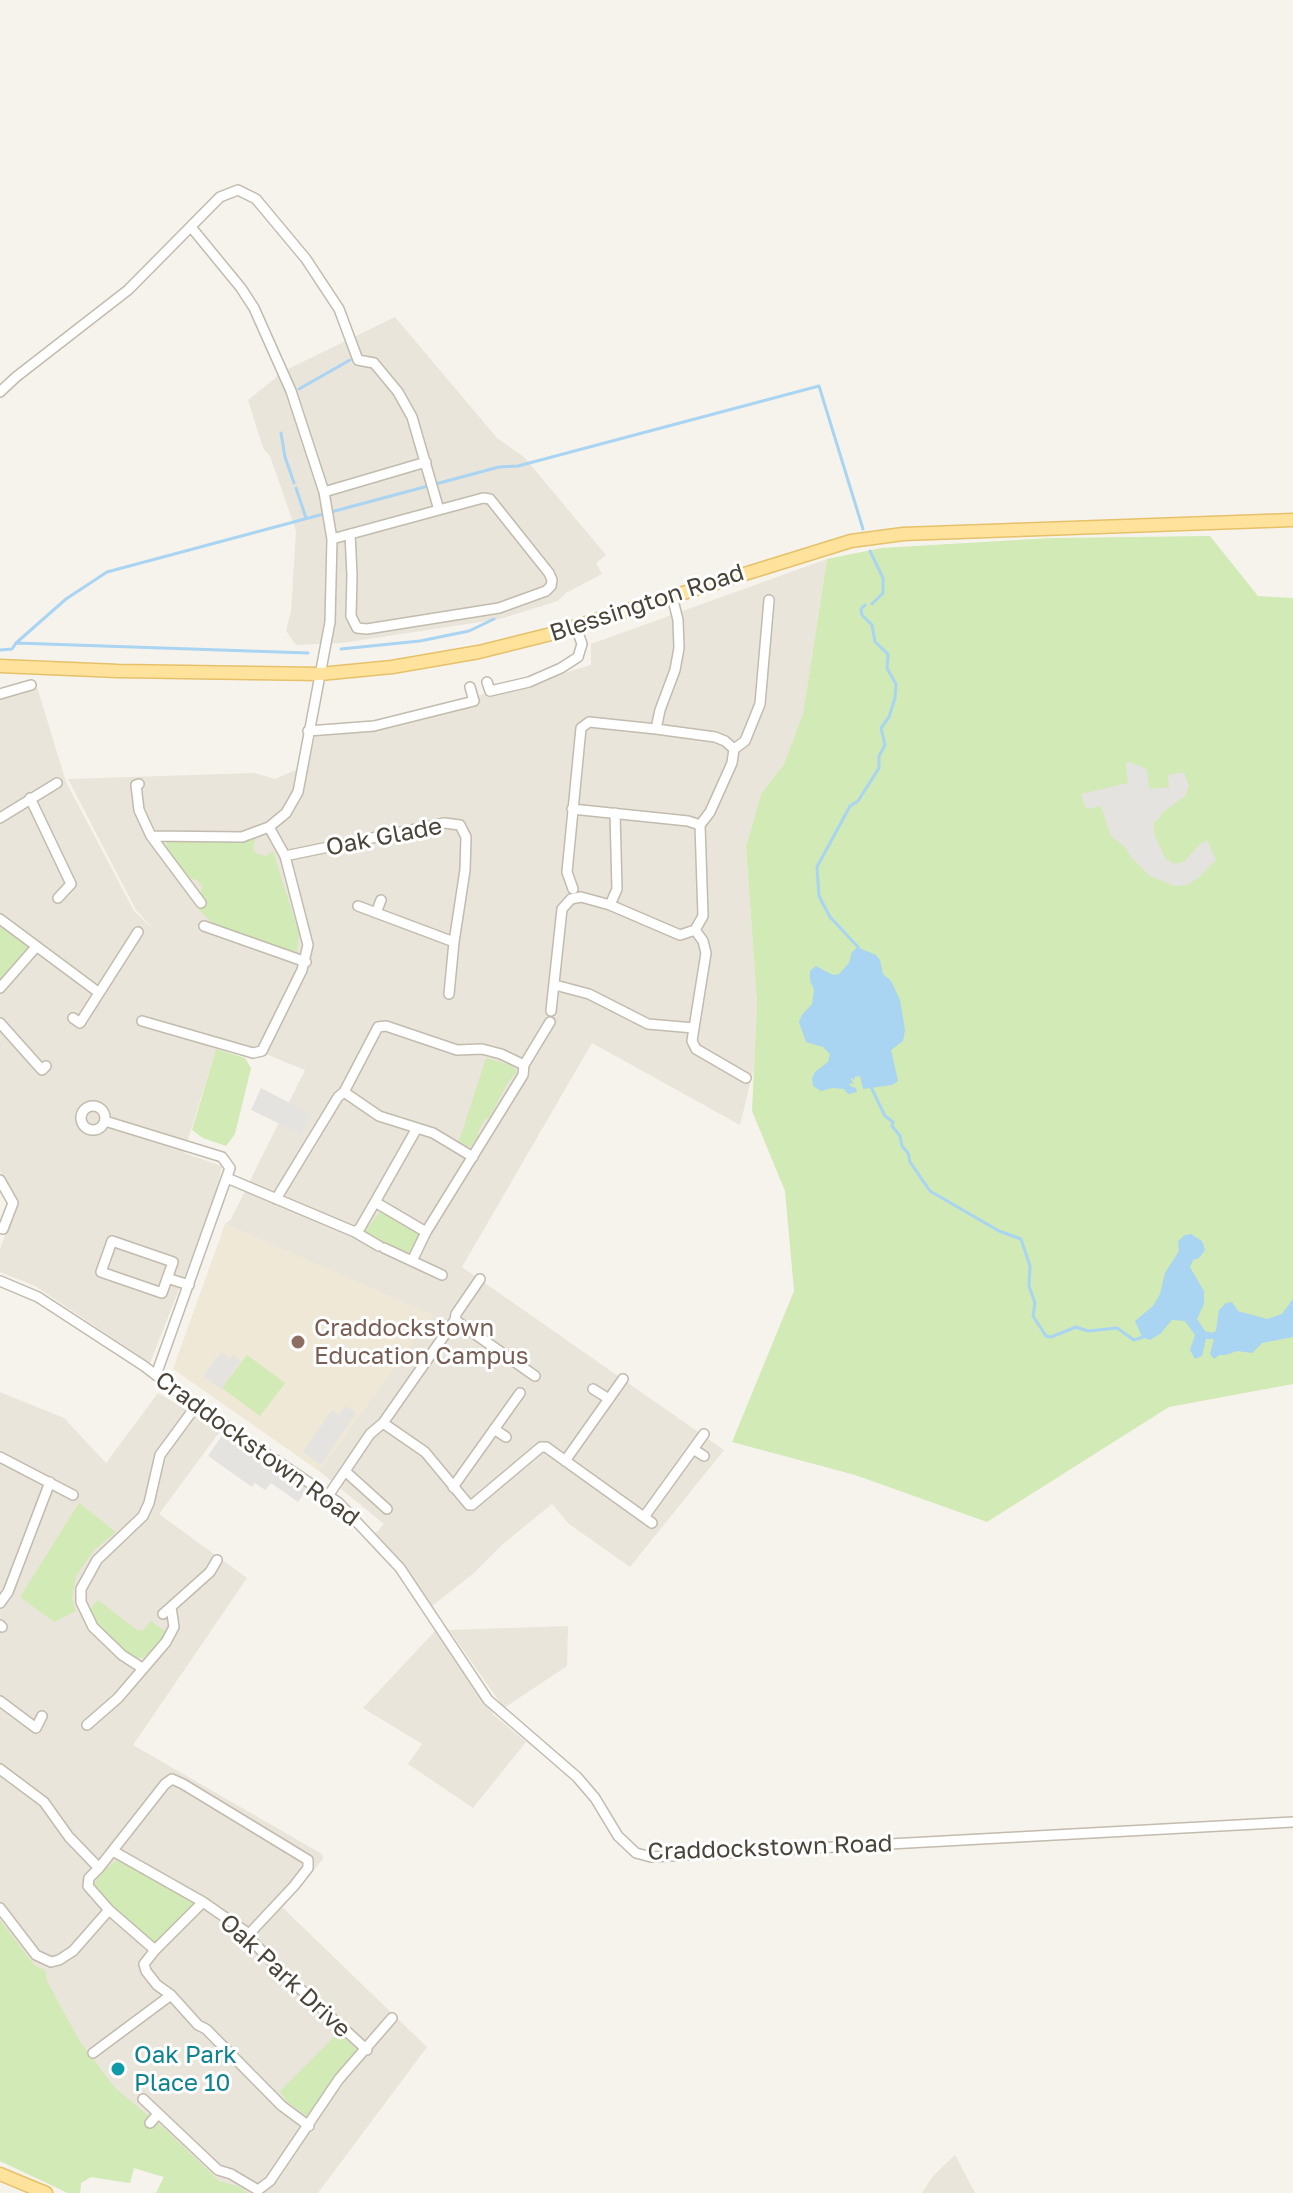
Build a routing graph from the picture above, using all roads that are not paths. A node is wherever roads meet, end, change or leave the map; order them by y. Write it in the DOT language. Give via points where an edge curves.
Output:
graph roads {
  1 [pos="191,227"];
  2 [pos="0,392"];
  3 [pos="426,462"];
  4 [pos="324,492"];
  5 [pos="439,510"];
  6 [pos="1293,520"];
  7 [pos="350,534"];
  8 [pos="332,539"];
  9 [pos="672,596"];
  10 [pos="769,600"];
  11 [pos="576,627"];
  12 [pos="0,666"];
  13 [pos="320,674"];
  14 [pos="487,682"];
  15 [pos="31,685"];
  16 [pos="470,687"];
  17 [pos="0,694"];
  18 [pos="656,729"];
  19 [pos="308,731"];
  20 [pos="734,749"];
  21 [pos="57,783"];
  22 [pos="139,784"];
  23 [pos="30,798"];
  24 [pos="572,809"];
  25 [pos="615,813"];
  26 [pos="0,818"];
  27 [pos="700,825"];
  28 [pos="269,827"];
  29 [pos="151,836"];
  30 [pos="285,856"];
  31 [pos="573,889"];
  32 [pos="58,898"];
  33 [pos="381,900"];
  34 [pos="201,903"];
  35 [pos="610,905"];
  36 [pos="358,906"];
  37 [pos="376,913"];
  38 [pos="0,919"];
  39 [pos="204,926"];
  40 [pos="695,930"];
  41 [pos="138,932"];
  42 [pos="454,942"];
  43 [pos="36,947"];
  44 [pos="306,962"];
  45 [pos="555,985"];
  46 [pos="0,988"];
  47 [pos="98,992"];
  48 [pos="449,994"];
  49 [pos="73,1018"];
  50 [pos="142,1021"];
  51 [pos="0,1023"];
  52 [pos="694,1028"];
  53 [pos="524,1065"];
  54 [pos="46,1066"];
  55 [pos="746,1078"];
  56 [pos="344,1092"];
  57 [pos="105,1121"];
  58 [pos="417,1128"];
  59 [pos="473,1157"];
  60 [pos="227,1178"];
  61 [pos="0,1180"];
  62 [pos="276,1199"];
  63 [pos="375,1202"];
  64 [pos="0,1228"];
  65 [pos="355,1232"];
  66 [pos="426,1232"];
  67 [pos="412,1261"];
  68 [pos="442,1275"];
  69 [pos="167,1278"];
  70 [pos="480,1279"];
  71 [pos="0,1281"];
  72 [pos="189,1285"];
  73 [pos="455,1320"];
  74 [pos="156,1375"];
  75 [pos="535,1376"];
  76 [pos="623,1379"];
  77 [pos="593,1389"];
  78 [pos="520,1393"];
  79 [pos="609,1399"];
  80 [pos="196,1406"];
  81 [pos="383,1423"];
  82 [pos="494,1429"];
  83 [pos="704,1434"];
  84 [pos="506,1437"];
  85 [pos="693,1449"];
  86 [pos="704,1456"];
  87 [pos="0,1457"];
  88 [pos="565,1461"];
  89 [pos="345,1471"];
  90 [pos="50,1482"];
  91 [pos="453,1487"];
  92 [pos="73,1495"];
  93 [pos="328,1496"];
  94 [pos="387,1509"];
  95 [pos="217,1560"];
  96 [pos="4,1590"];
  97 [pos="0,1603"];
  98 [pos="142,1668"];
  99 [pos="0,1701"];
  100 [pos="42,1716"];
  101 [pos="87,1725"];
  102 [pos="0,1769"];
  103 [pos="1293,1822"];
  104 [pos="113,1851"];
  105 [pos="99,1868"];
  106 [pos="203,1902"];
  107 [pos="0,1908"];
  108 [pos="109,1910"];
  109 [pos="249,1934"];
  110 [pos="155,1950"];
  111 [pos="171,1995"];
  112 [pos="392,2018"];
  113 [pos="367,2050"];
  114 [pos="93,2053"];
  115 [pos="143,2099"];
  116 [pos="158,2114"];
  117 [pos="150,2123"];
  118 [pos="309,2126"];
  119 [pos="0,2174"];
  120 [pos="46,2193"];
  1 -- 2 [label="street" via="128,290"];
  1 -- 3 [label="street" via="220,197 238,190 256,199 339,309 358,360 374,363 398,392"];
  1 -- 4 [label="street" via="254,308 291,391"];
  3 -- 4 [label="street"];
  3 -- 5 [label="street"];
  4 -- 8 [label="street"];
  5 -- 7 [label="street"];
  5 -- 7 [label="street" via="490,499 549,573 551,586 499,608 357,628 351,616"];
  6 -- 9 [label="main road, Blessington Road" via="903,534 851,541"];
  7 -- 8 [label="street"];
  8 -- 13 [label="street" via="330,622"];
  9 -- 11 [label="main road, Blessington Road"];
  9 -- 18 [label="street" via="679,648"];
  10 -- 20 [label="street" via="760,704 745,741"];
  11 -- 13 [label="main road, Blessington Road" via="479,652"];
  11 -- 14 [label="street" via="582,644 578,657 561,668 490,691"];
  12 -- 13 [label="main road, Blessington Road"];
  13 -- 19 [label="street"];
  15 -- 17 [label="street"];
  16 -- 19 [label="street" via="474,701 374,726"];
  18 -- 20 [label="street" via="715,737"];
  18 -- 24 [label="street" via="585,724"];
  19 -- 28 [label="street" via="298,792 286,813"];
  20 -- 27 [label="street"];
  21 -- 23 [label="street"];
  22 -- 29 [label="street" via="139,810"];
  23 -- 26 [label="street"];
  23 -- 32 [label="street" via="71,884"];
  24 -- 25 [label="street"];
  24 -- 31 [label="street" via="567,872"];
  25 -- 27 [label="street"];
  25 -- 35 [label="street" via="617,889"];
  27 -- 40 [label="street" via="703,916"];
  28 -- 29 [label="street" via="242,837"];
  28 -- 30 [label="street"];
  29 -- 34 [label="street"];
  30 -- 42 [label="street, Oak Glade" via="444,823 460,825 466,837 465,870"];
  30 -- 44 [label="street" via="308,945"];
  33 -- 37 [label="street"];
  35 -- 40 [label="street" via="680,935"];
  35 -- 45 [label="street" via="576,897 562,909"];
  36 -- 37 [label="street"];
  37 -- 42 [label="street"];
  38 -- 43 [label="street"];
  39 -- 44 [label="street"];
  40 -- 52 [label="street" via="706,953"];
  41 -- 47 [label="street"];
  42 -- 48 [label="street, Oak Glade"];
  43 -- 46 [label="street"];
  43 -- 47 [label="street"];
  44 -- 50 [label="street" via="258,1053"];
  45 -- 52 [label="street" via="589,994 648,1024"];
  45 -- 53 [label="street" via="551,1017"];
  47 -- 49 [label="street" via="80,1023"];
  51 -- 54 [label="street" via="42,1070"];
  52 -- 55 [label="street" via="696,1049"];
  53 -- 56 [label="street" via="501,1054 457,1050 382,1026"];
  53 -- 59 [label="street"];
  56 -- 58 [label="street" via="379,1116"];
  56 -- 62 [label="street"];
  57 -- 60 [label="street" via="226,1160"];
  58 -- 59 [label="street"];
  58 -- 63 [label="street"];
  59 -- 66 [label="street"];
  60 -- 62 [label="street"];
  60 -- 72 [label="street"];
  61 -- 64 [label="street" via="13,1203"];
  62 -- 65 [label="street"];
  63 -- 65 [label="street"];
  63 -- 66 [label="street"];
  65 -- 67 [label="street"];
  66 -- 67 [label="street"];
  67 -- 68 [label="street"];
  69 -- 69 [label="street" via="162,1293 101,1272 112,1241 173,1262"];
  69 -- 72 [label="street"];
  70 -- 73 [label="street"];
  71 -- 74 [label="street, Craddockstown Road" via="38,1297"];
  72 -- 74 [label="street"];
  73 -- 75 [label="street"];
  73 -- 81 [label="street"];
  74 -- 80 [label="street, Craddockstown Road"];
  76 -- 79 [label="street"];
  77 -- 79 [label="street"];
  78 -- 82 [label="street"];
  79 -- 88 [label="street"];
  80 -- 93 [label="street, Craddockstown Road"];
  80 -- 98 [label="street" via="160,1455 143,1516 97,1560 81,1589 93,1627"];
  81 -- 89 [label="street"];
  81 -- 91 [label="street" via="425,1452"];
  82 -- 84 [label="street"];
  82 -- 91 [label="street"];
  83 -- 85 [label="street"];
  85 -- 86 [label="street"];
  85 -- 88 [label="street" via="648,1520"];
  87 -- 90 [label="street"];
  88 -- 91 [label="street" via="541,1447 472,1505"];
  89 -- 93 [label="street"];
  89 -- 94 [label="street"];
  90 -- 92 [label="street"];
  90 -- 96 [label="street"];
  93 -- 103 [label="street, Craddockstown Road" via="400,1568 488,1700 577,1777 636,1853 651,1857"];
  95 -- 98 [label="street" via="167,1610 174,1627"];
  96 -- 97 [label="street"];
  98 -- 101 [label="street"];
  99 -- 100 [label="street" via="36,1728"];
  102 -- 105 [label="street" via="44,1802"];
  104 -- 105 [label="street"];
  104 -- 106 [label="street, Oak Park Drive"];
  104 -- 109 [label="street" via="172,1779 308,1860 294,1886"];
  105 -- 108 [label="street" via="88,1886"];
  106 -- 109 [label="street, Oak Park Drive"];
  106 -- 110 [label="street"];
  107 -- 108 [label="street" via="36,1955 51,1962 73,1951"];
  108 -- 110 [label="street"];
  109 -- 113 [label="street, Oak Park Drive"];
  110 -- 111 [label="street" via="144,1964 146,1971"];
  111 -- 114 [label="street"];
  111 -- 118 [label="street" via="282,2106"];
  112 -- 113 [label="street"];
  113 -- 118 [label="street" via="339,2079"];
  115 -- 116 [label="street"];
  116 -- 117 [label="street"];
  116 -- 118 [label="street" via="218,2170 252,2188 263,2188"];
  119 -- 120 [label="main road"];
}
